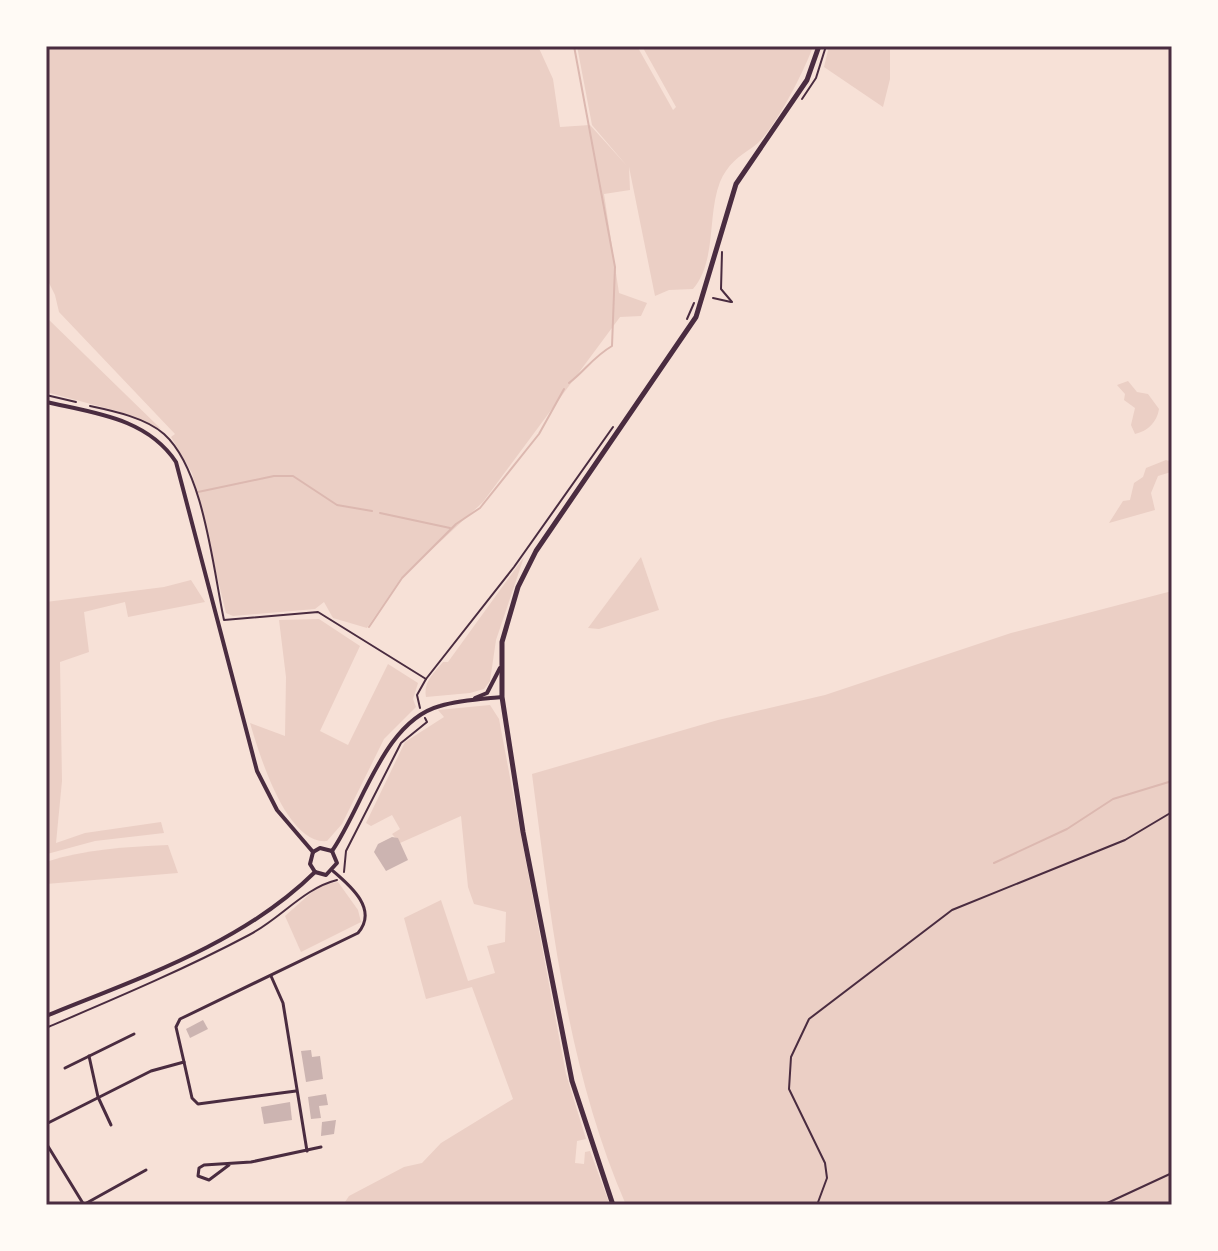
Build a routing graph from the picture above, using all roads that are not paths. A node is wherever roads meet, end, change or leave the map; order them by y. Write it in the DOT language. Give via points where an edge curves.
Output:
graph roads {
  1 [pos="819,46"];
  2 [pos="46,402"];
  3 [pos="500,668"];
  4 [pos="502,697"];
  5 [pos="469,701"];
  6 [pos="332,851"];
  7 [pos="313,852"];
  8 [pos="333,871"];
  9 [pos="315,872"];
  10 [pos="271,976"];
  11 [pos="46,1016"];
  12 [pos="134,1034"];
  13 [pos="89,1056"];
  14 [pos="184,1062"];
  15 [pos="65,1068"];
  16 [pos="296,1091"];
  17 [pos="98,1097"];
  18 [pos="46,1124"];
  19 [pos="111,1125"];
  20 [pos="46,1143"];
  21 [pos="321,1147"];
  22 [pos="307,1151"];
  23 [pos="229,1165"];
  24 [pos="146,1170"];
  25 [pos="84,1205"];
  26 [pos="613,1205"];
  1 -- 3 [label="main road" via="807,80 736,184 696,317 526,568 502,642"];
  2 -- 7 [label="street" via="136,427 160,442 176,462 257,771 277,810"];
  3 -- 4 [label="main road"];
  3 -- 5 [label="street" via="487,693"];
  4 -- 5 [label="street"];
  4 -- 26 [label="main road" via="572,1081"];
  5 -- 6 [label="street" via="439,706 394,736"];
  6 -- 7 [label="street"];
  6 -- 8 [label="street" via="337,863"];
  7 -- 9 [label="street" via="309,860"];
  8 -- 9 [label="street"];
  8 -- 10 [label="street" via="365,907 362,930"];
  9 -- 11 [label="street" via="244,928"];
  10 -- 14 [label="street" via="180,1019 176,1031"];
  10 -- 16 [label="street" via="283,1003"];
  12 -- 13 [label="street"];
  13 -- 15 [label="street"];
  13 -- 17 [label="street"];
  14 -- 16 [label="street" via="192,1098 201,1105"];
  14 -- 17 [label="street" via="158,1068"];
  16 -- 22 [label="street"];
  17 -- 18 [label="street"];
  17 -- 19 [label="street"];
  20 -- 25 [label="street"];
  21 -- 22 [label="street"];
  22 -- 23 [label="street"];
  23 -- 23 [label="street" via="204,1165 198,1176 209,1180"];
  24 -- 25 [label="street"];
}
